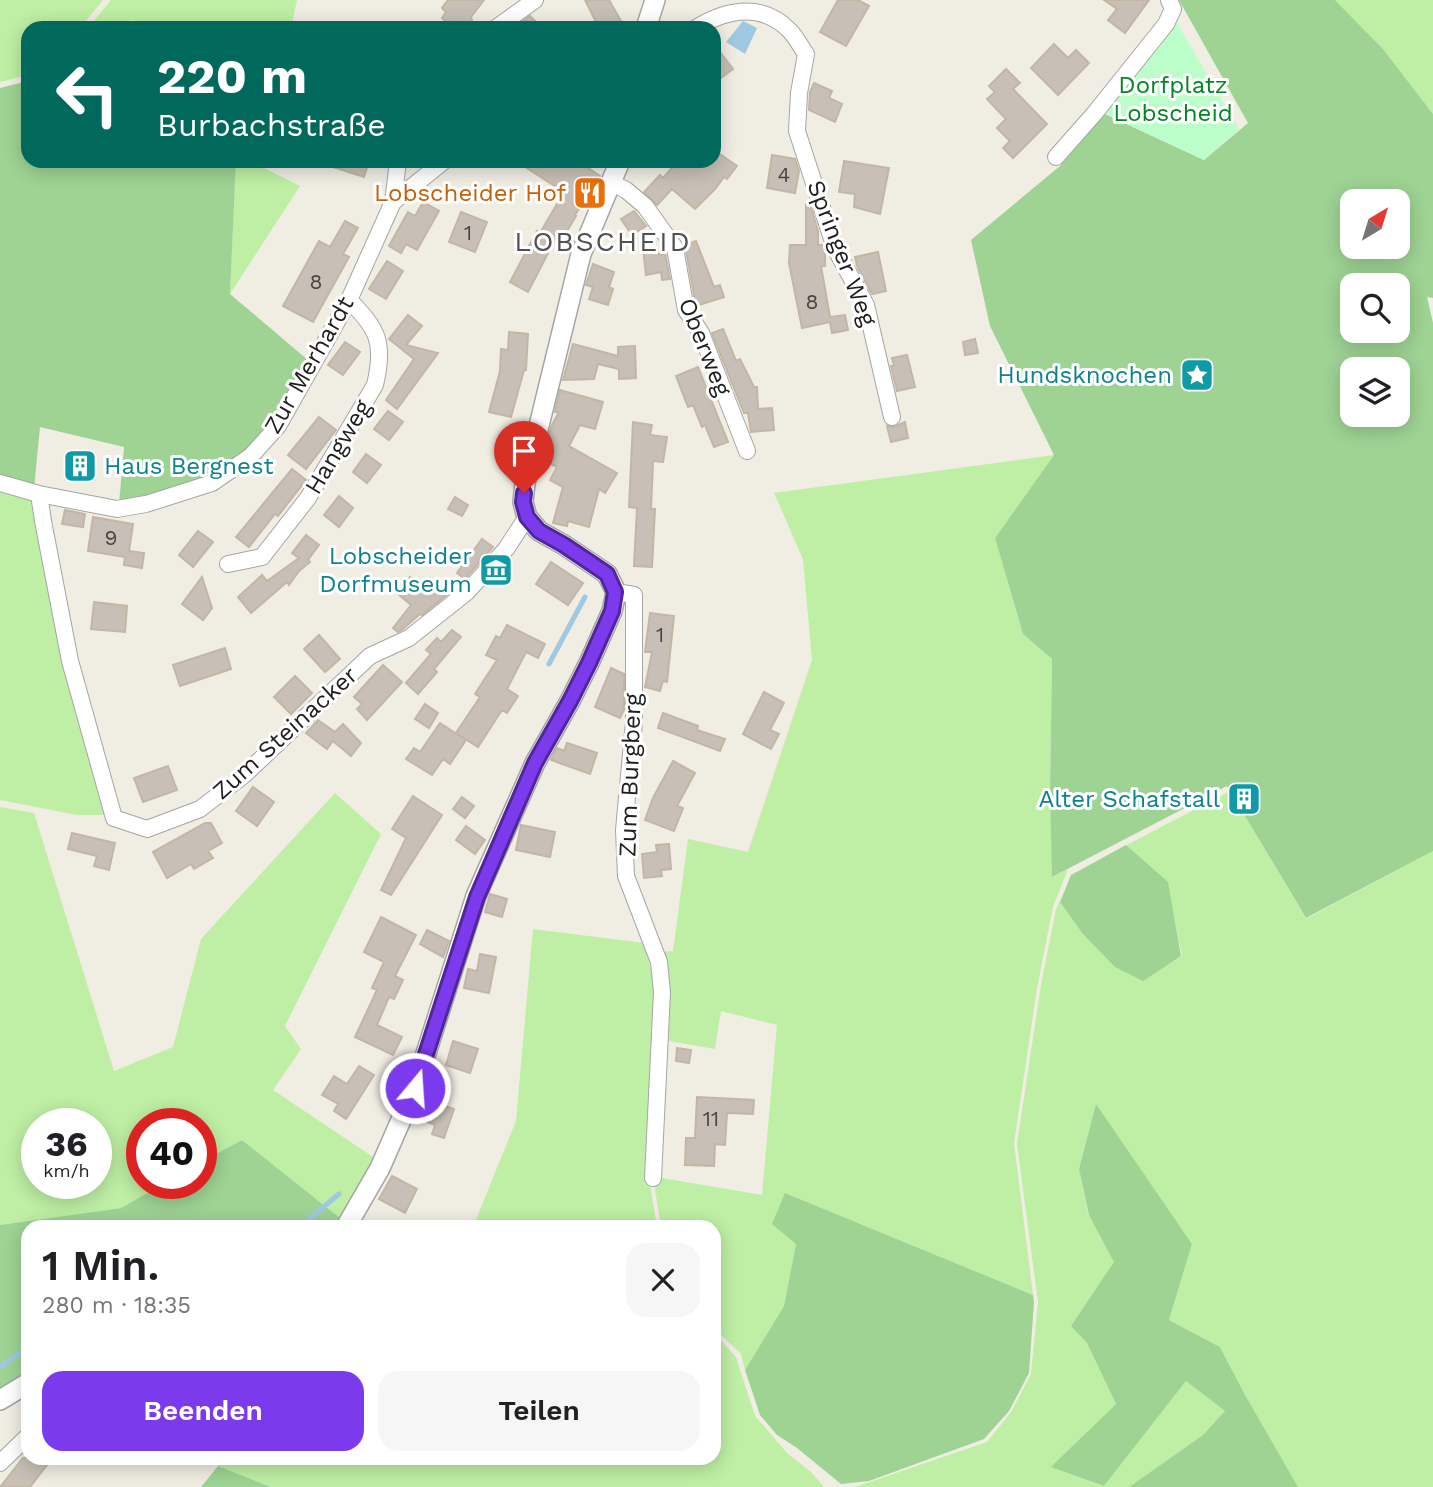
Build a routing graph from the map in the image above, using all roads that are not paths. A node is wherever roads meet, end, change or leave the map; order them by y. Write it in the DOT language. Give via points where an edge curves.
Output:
graph roads {
  1 [pos="536,0"];
  2 [pos="655,0"];
  3 [pos="1169,0"];
  4 [pos="506,21"];
  5 [pos="648,21"];
  6 [pos="709,21"];
  7 [pos="1056,157"];
  8 [pos="397,168"];
  9 [pos="435,168"];
  10 [pos="617,168"];
  11 [pos="612,183"];
  12 [pos="393,202"];
  13 [pos="349,299"];
  14 [pos="892,417"];
  15 [pos="747,451"];
  16 [pos="0,482"];
  17 [pos="39,494"];
  18 [pos="527,517"];
  19 [pos="228,564"];
  20 [pos="615,592"];
  21 [pos="653,1178"];
  22 [pos="350,1220"];
  23 [pos="21,1387"];
  24 [pos="0,1400"];
  25 [pos="21,1443"];
  26 [pos="0,1463"];
  1 -- 4 [label="street"];
  2 -- 5 [label="street"];
  3 -- 7 [label="street" via="1173,9 1166,24"];
  6 -- 14 [label="street, Springer Weg" via="741,10 767,14 790,31 806,54 797,131 835,248 866,305"];
  8 -- 12 [label="street"];
  9 -- 12 [label="street, Zur Merhardt"];
  10 -- 11 [label="street"];
  11 -- 15 [label="street, Oberweg" via="645,206 675,248 686,310 701,333"];
  11 -- 18 [label="street" via="575,277 525,483"];
  12 -- 13 [label="street, Zur Merhardt"];
  13 -- 17 [label="street, Zur Merhardt" via="278,426 251,456 212,483 117,509"];
  13 -- 19 [label="street, Hangweg" via="380,342 375,385 307,498 262,557"];
  16 -- 17 [label="street, Zur Merhardt"];
  17 -- 18 [label="street, Zum Steinacker" via="70,661 114,818 147,829 200,810 244,775 370,656 409,638 467,592"];
  18 -- 20 [label="street" via="539,531 607,574"];
  20 -- 21 [label="street, Zum Burgberg" via="634,595 634,722 624,830 626,876 659,962 662,992"];
  20 -- 22 [label="street" via="612,611 589,663 535,763 477,897 415,1088 380,1168"];
  23 -- 24 [label="street"];
  25 -- 26 [label="street"];
}
